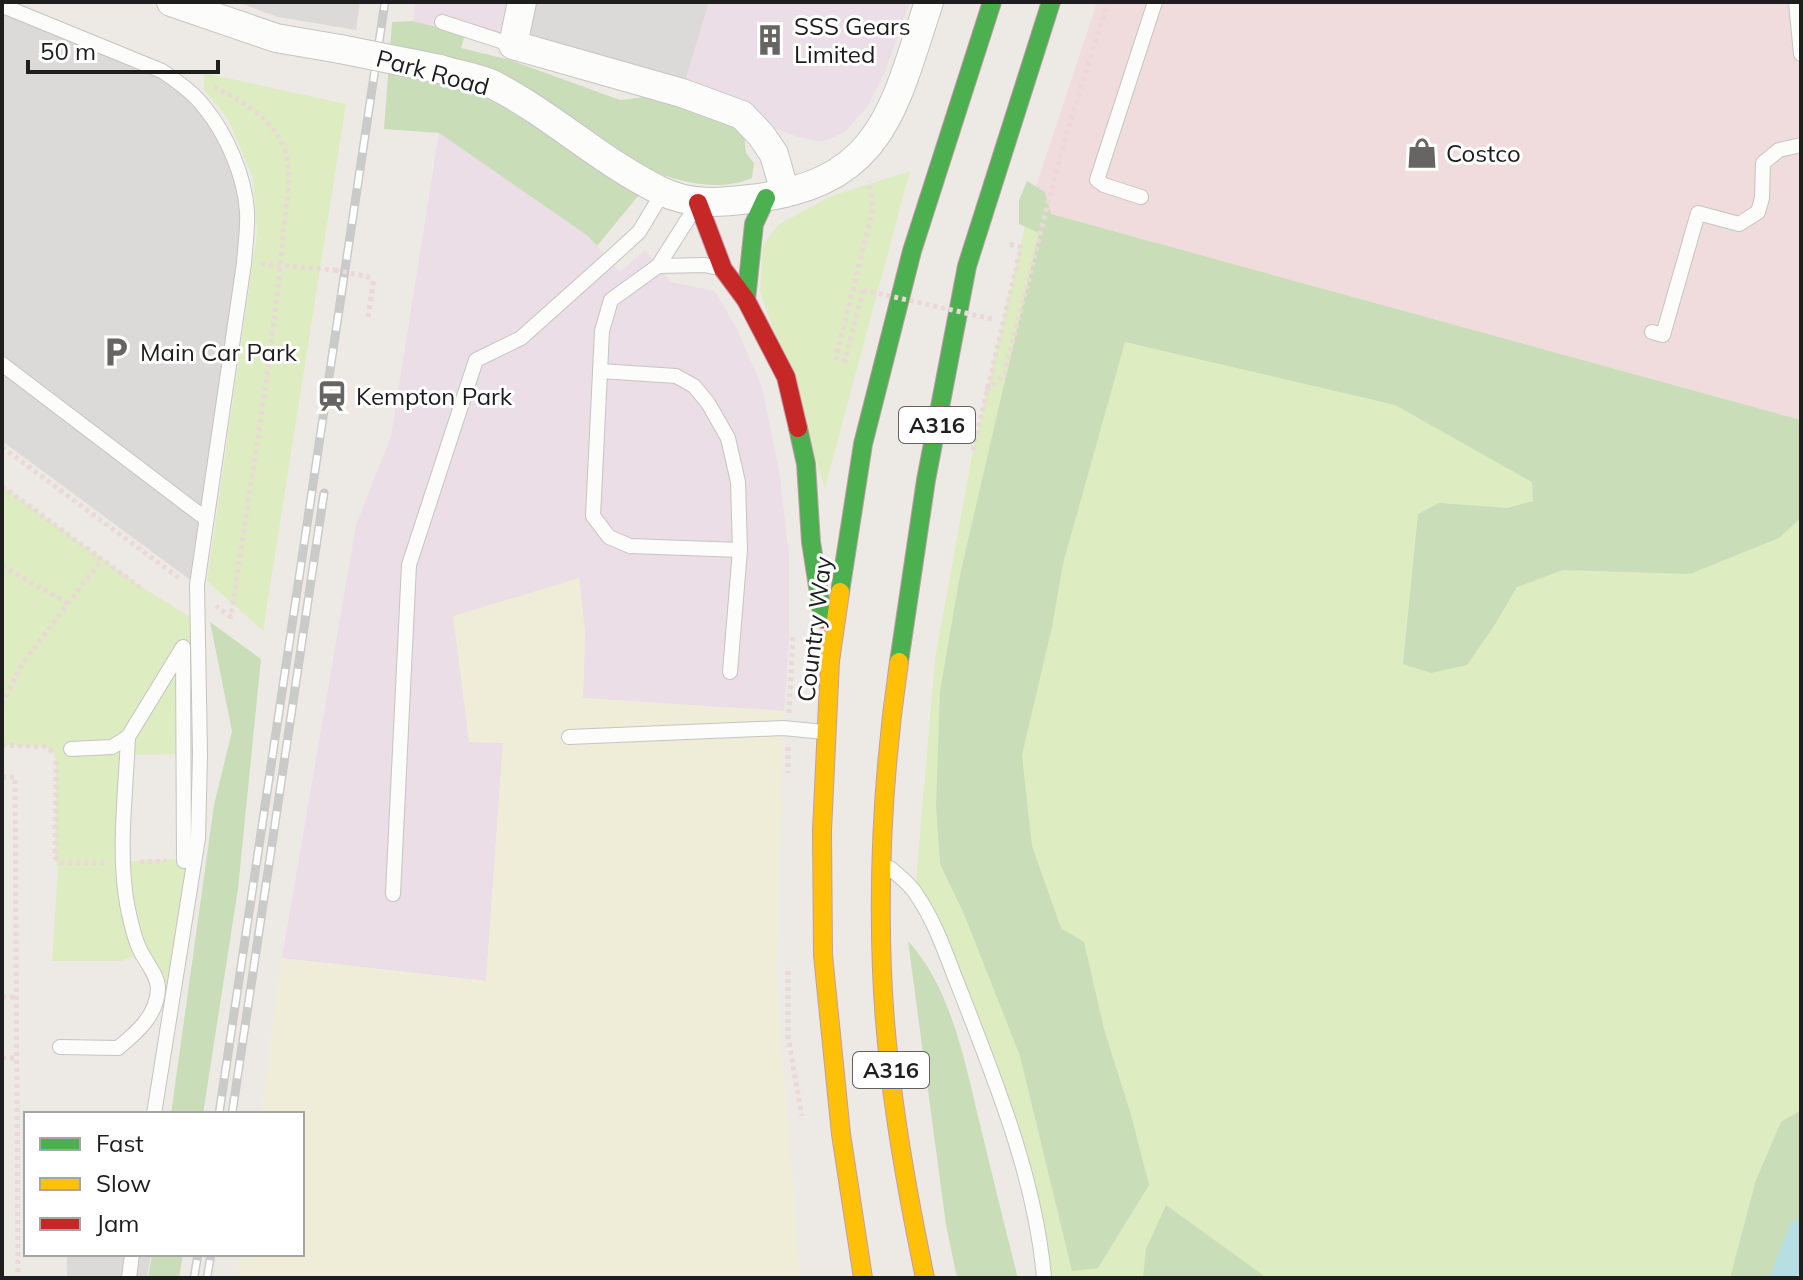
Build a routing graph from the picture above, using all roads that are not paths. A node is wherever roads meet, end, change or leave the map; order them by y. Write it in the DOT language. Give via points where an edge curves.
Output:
graph roads {
  1 [pos="2,2"];
  2 [pos="171,2"];
  3 [pos="522,2"];
  4 [pos="929,2"];
  5 [pos="992,2"];
  6 [pos="1051,2"];
  7 [pos="1155,2"];
  8 [pos="1796,2"];
  9 [pos="442,22"];
  10 [pos="513,45"];
  11 [pos="1801,54"];
  12 [pos="1801,145"];
  13 [pos="663,192"];
  14 [pos="776,195"];
  15 [pos="1141,197"];
  16 [pos="698,203"];
  17 [pos="658,266"];
  18 [pos="723,269"];
  19 [pos="746,300"];
  20 [pos="1652,332"];
  21 [pos="2,364"];
  22 [pos="600,371"];
  23 [pos="206,519"];
  24 [pos="740,550"];
  25 [pos="830,661"];
  26 [pos="730,672"];
  27 [pos="827,733"];
  28 [pos="128,737"];
  29 [pos="569,737"];
  30 [pos="71,749"];
  31 [pos="881,860"];
  32 [pos="184,861"];
  33 [pos="393,894"];
  34 [pos="154,975"];
  35 [pos="174,990"];
  36 [pos="144,1026"];
  37 [pos="167,1032"];
  38 [pos="60,1047"];
  39 [pos="154,1112"];
  40 [pos="132,1256"];
  41 [pos="129,1278"];
  42 [pos="863,1278"];
  43 [pos="925,1278"];
  44 [pos="1044,1278"];
  1 -- 23 [label="lane" via="162,71 205,107 232,157 247,212 246,238"];
  2 -- 13 [label="street, Park Road, bridge" via="276,38 489,82"];
  3 -- 10 [label="street"];
  4 -- 14 [label="street" via="898,95 869,148 840,172"];
  5 -- 25 [label="highway, Country Way / A316" via="912,251 863,444"];
  6 -- 31 [label="highway, A316" via="967,266 908,588"];
  7 -- 15 [label="lane" via="1097,180"];
  8 -- 11 [label="lane"];
  9 -- 10 [label="lane"];
  10 -- 14 [label="street, Park Road" via="742,115 774,154"];
  12 -- 20 [label="lane" via="1779,150 1763,163 1758,212 1739,224 1698,213 1663,335"];
  13 -- 16 [label="street, Park Road"];
  13 -- 33 [label="lane" via="639,232 616,253 521,338 476,360 409,565"];
  14 -- 16 [label="street, Park Road"];
  14 -- 19 [label="highway" via="754,224"];
  16 -- 17 [label="lane"];
  16 -- 18 [label="highway"];
  17 -- 18 [label="lane"];
  17 -- 22 [label="lane" via="611,300 602,331"];
  18 -- 19 [label="highway"];
  19 -- 25 [label="highway" via="786,377 806,464 811,542"];
  21 -- 23 [label="lane"];
  22 -- 24 [label="lane" via="676,376 701,394 728,438 738,482"];
  22 -- 24 [label="lane" via="593,516 600,528 630,546"];
  23 -- 35 [label="lane" via="197,592 198,838"];
  24 -- 26 [label="lane"];
  25 -- 27 [label="highway, Country Way / A316"];
  27 -- 29 [label="lane" via="788,728"];
  27 -- 42 [label="highway, Country Way / A316" via="823,955 841,1134"];
  28 -- 30 [label="lane" via="112,747"];
  28 -- 32 [label="lane" via="183,647"];
  28 -- 34 [label="lane" via="127,905 140,951"];
  31 -- 43 [label="highway, A316" via="882,973 895,1109"];
  31 -- 44 [label="lane" via="915,892 979,1037 1018,1155 1041,1243"];
  34 -- 35 [label="lane"];
  34 -- 36 [label="lane" via="158,989"];
  35 -- 37 [label="lane"];
  36 -- 37 [label="lane"];
  36 -- 38 [label="lane" via="118,1048"];
  37 -- 39 [label="lane"];
  40 -- 41 [label="lane"];
}
